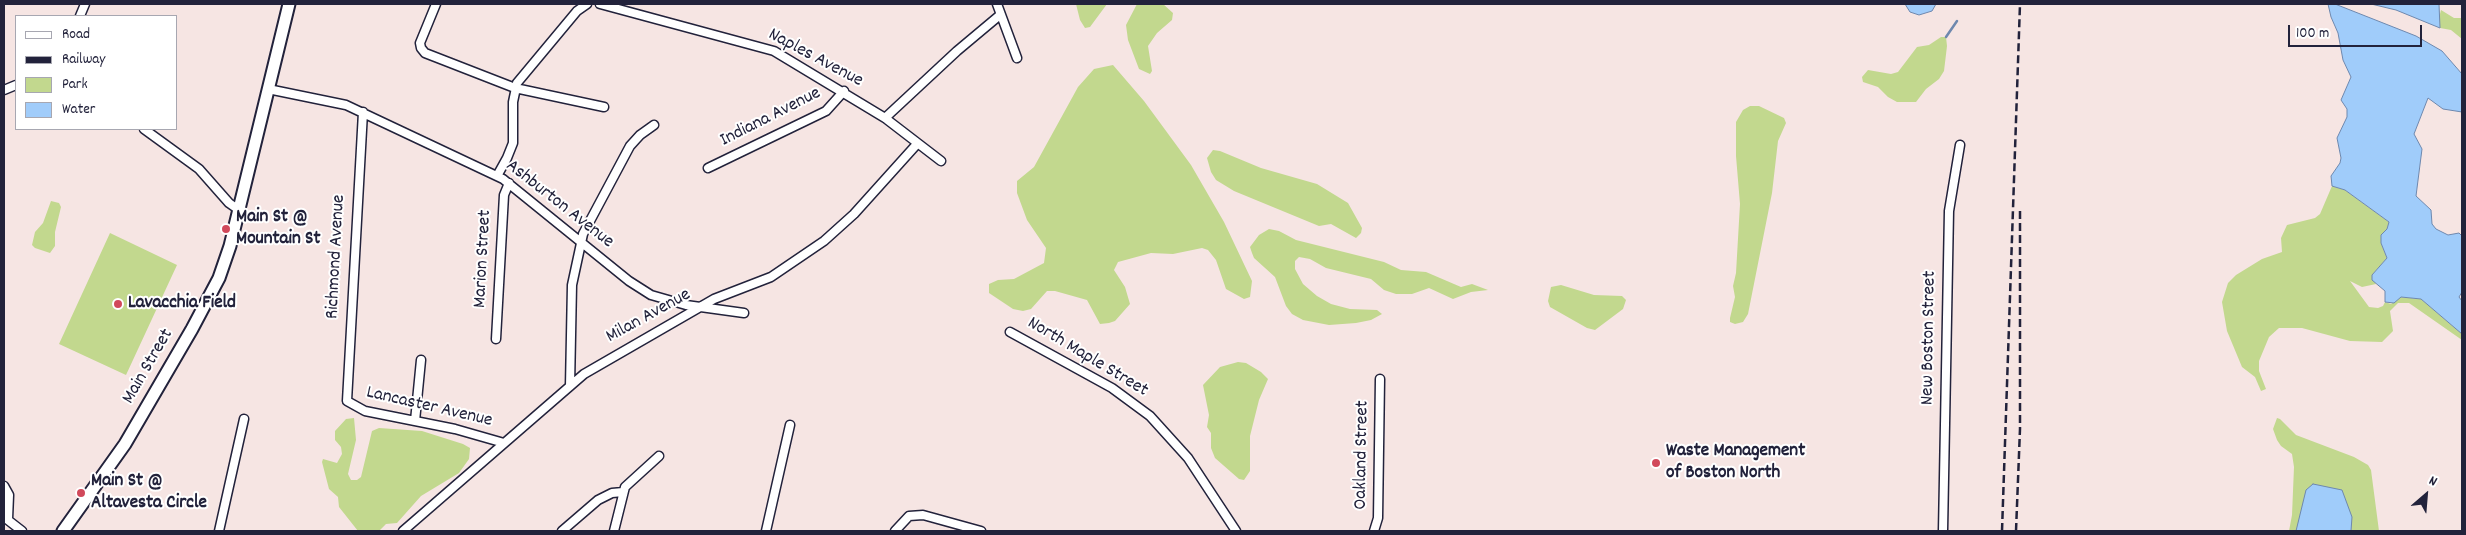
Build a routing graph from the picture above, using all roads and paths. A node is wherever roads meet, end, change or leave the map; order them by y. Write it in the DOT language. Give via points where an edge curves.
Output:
graph roads {
  1 [pos="290,4"];
  2 [pos="436,4"];
  3 [pos="587,4"];
  4 [pos="600,4"];
  5 [pos="997,4"];
  6 [pos="1000,15"];
  7 [pos="1017,58"];
  8 [pos="515,88"];
  9 [pos="268,89"];
  10 [pos="844,91"];
  11 [pos="604,107"];
  12 [pos="363,112"];
  13 [pos="885,118"];
  14 [pos="654,126"];
  15 [pos="145,130"];
  16 [pos="917,144"];
  17 [pos="1960,145"];
  18 [pos="941,161"];
  19 [pos="708,168"];
  20 [pos="497,176"];
  21 [pos="509,183"];
  22 [pos="239,210"];
  23 [pos="581,242"];
  24 [pos="699,308"];
  25 [pos="744,313"];
  26 [pos="1010,332"];
  27 [pos="496,339"];
  28 [pos="421,360"];
  29 [pos="1380,380"];
  30 [pos="570,386"];
  31 [pos="348,404"];
  32 [pos="244,419"];
  33 [pos="415,421"];
  34 [pos="790,425"];
  35 [pos="504,443"];
  36 [pos="659,456"];
  37 [pos="4,486"];
  38 [pos="623,492"];
  39 [pos="6,518"];
  40 [pos="22,531"];
  41 [pos="63,531"];
  42 [pos="219,531"];
  43 [pos="403,531"];
  44 [pos="562,531"];
  45 [pos="614,531"];
  46 [pos="766,531"];
  47 [pos="896,531"];
  48 [pos="981,531"];
  49 [pos="1236,531"];
  50 [pos="1374,531"];
  51 [pos="1943,531"];
  1 -- 9 [label="main road, Main Street"];
  2 -- 8 [label="street" via="420,43 425,53"];
  3 -- 8 [label="street" via="577,11"];
  4 -- 10 [label="street, Naples Avenue" via="764,47"];
  5 -- 6 [label="street"];
  6 -- 7 [label="street"];
  6 -- 13 [label="street"];
  8 -- 11 [label="street"];
  8 -- 20 [label="street" via="513,143"];
  9 -- 12 [label="street, Ashburton Avenue" via="328,100"];
  9 -- 22 [label="main road, Main Street"];
  10 -- 13 [label="street, Naples Avenue"];
  10 -- 19 [label="street, Indiana Avenue" via="826,112"];
  12 -- 20 [label="street, Ashburton Avenue"];
  12 -- 31 [label="street, Richmond Avenue"];
  13 -- 16 [label="street, Naples Avenue"];
  14 -- 23 [label="street" via="637,137 626,153"];
  15 -- 22 [label="street" via="199,169 228,203"];
  16 -- 18 [label="street, Naples Avenue"];
  16 -- 24 [label="street, Milan Avenue" via="854,214 824,241 771,277"];
  17 -- 51 [label="street, New Boston Street" via="1949,211"];
  20 -- 21 [label="street, Ashburton Avenue"];
  21 -- 23 [label="street, Ashburton Avenue"];
  21 -- 27 [label="street, Marion Street" via="504,193"];
  22 -- 41 [label="main road, Main Street" via="223,268 210,298 125,444"];
  23 -- 24 [label="street, Ashburton Avenue" via="643,290 673,303"];
  23 -- 30 [label="street" via="572,286"];
  24 -- 25 [label="street, Ashburton Avenue"];
  24 -- 30 [label="street, Milan Avenue" via="609,358"];
  26 -- 49 [label="street, North Maple Street" via="1112,388 1150,416 1188,458"];
  28 -- 33 [label="street"];
  29 -- 50 [label="street, Oakland Street" via="1378,518"];
  30 -- 35 [label="street, Milan Avenue"];
  31 -- 33 [label="street, Lancaster Avenue" via="365,411"];
  32 -- 42 [label="street"];
  33 -- 35 [label="street, Lancaster Avenue"];
  34 -- 46 [label="street"];
  35 -- 43 [label="street, Milan Avenue"];
  36 -- 38 [label="street" via="631,480"];
  37 -- 39 [label="street" via="10,495"];
  38 -- 44 [label="street" via="598,500"];
  38 -- 45 [label="street"];
  39 -- 40 [label="street"];
  47 -- 48 [label="street" via="909,516 923,514"];
}
